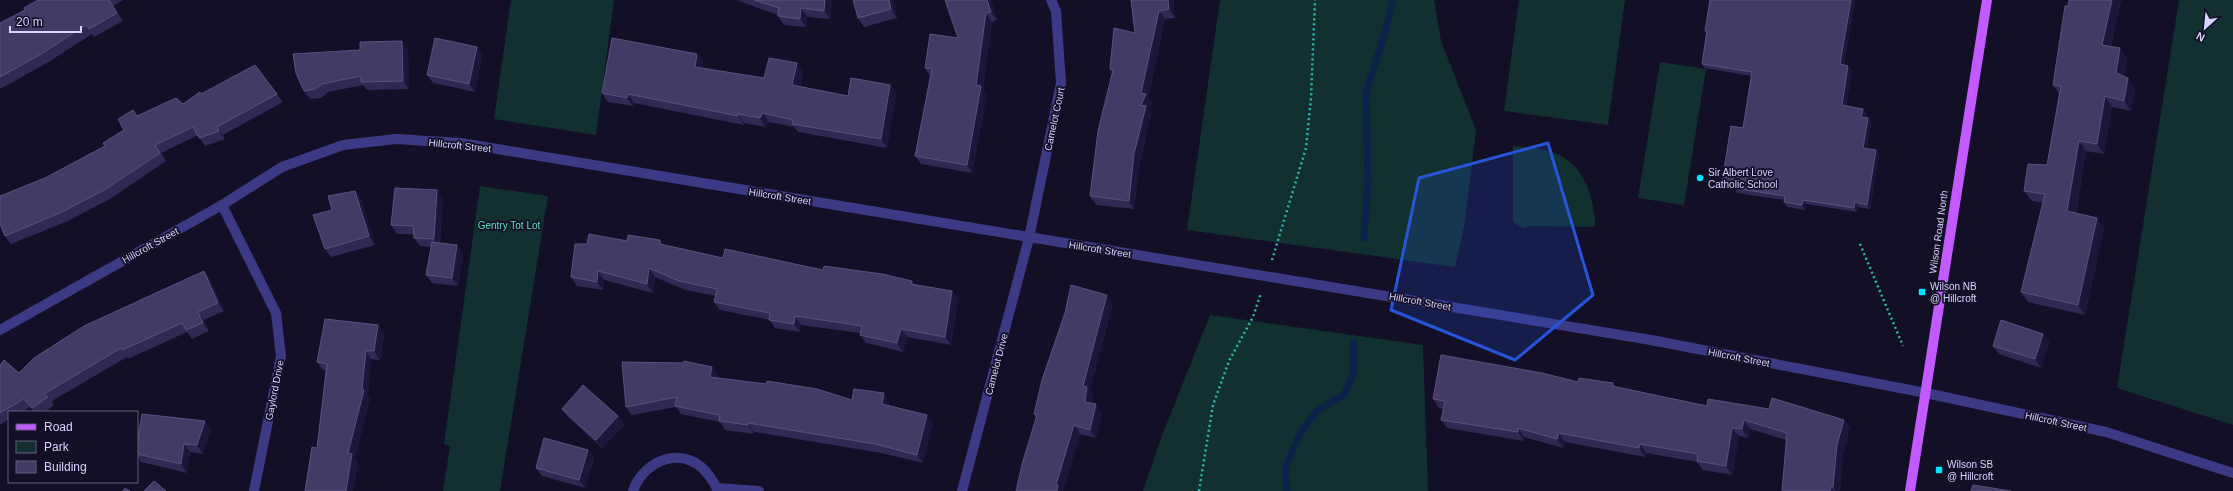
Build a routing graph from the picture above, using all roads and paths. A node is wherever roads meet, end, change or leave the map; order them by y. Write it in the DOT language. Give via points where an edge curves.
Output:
graph roads {
  1 [pos="1051,0"];
  2 [pos="1315,0"];
  3 [pos="1987,0"];
  4 [pos="222,205"];
  5 [pos="1029,238"];
  6 [pos="1860,244"];
  7 [pos="1277,245"];
  8 [pos="1257,306"];
  9 [pos="0,330"];
  10 [pos="1903,346"];
  11 [pos="1926,393"];
  12 [pos="2233,473"];
  13 [pos="717,489"];
  14 [pos="254,491"];
  15 [pos="633,491"];
  16 [pos="760,491"];
  17 [pos="962,491"];
  18 [pos="1199,491"];
  19 [pos="1910,491"];
  1 -- 5 [label="street, Camelot Court" via="1056,11 1061,83"];
  2 -- 7 [label="path" via="1306,148"];
  3 -- 11 [label="main road, Wilson Road North"];
  4 -- 5 [label="street, Hillcroft Street" via="282,167 343,145 396,139 461,143"];
  4 -- 9 [label="street, Hillcroft Street"];
  4 -- 14 [label="street, Gaylord Drive" via="276,313 281,356"];
  5 -- 11 [label="street, Hillcroft Street" via="1651,340"];
  5 -- 17 [label="street, Camelot Drive"];
  6 -- 10 [label="path"];
  8 -- 18 [label="path" via="1229,361 1213,405"];
  11 -- 12 [label="street, Hillcroft Street" via="2106,432"];
  11 -- 19 [label="main road, Wilson Road North"];
  13 -- 15 [label="street" via="708,474 697,465 685,459 670,458 645,469 636,481"];
  13 -- 16 [label="street"];
}
